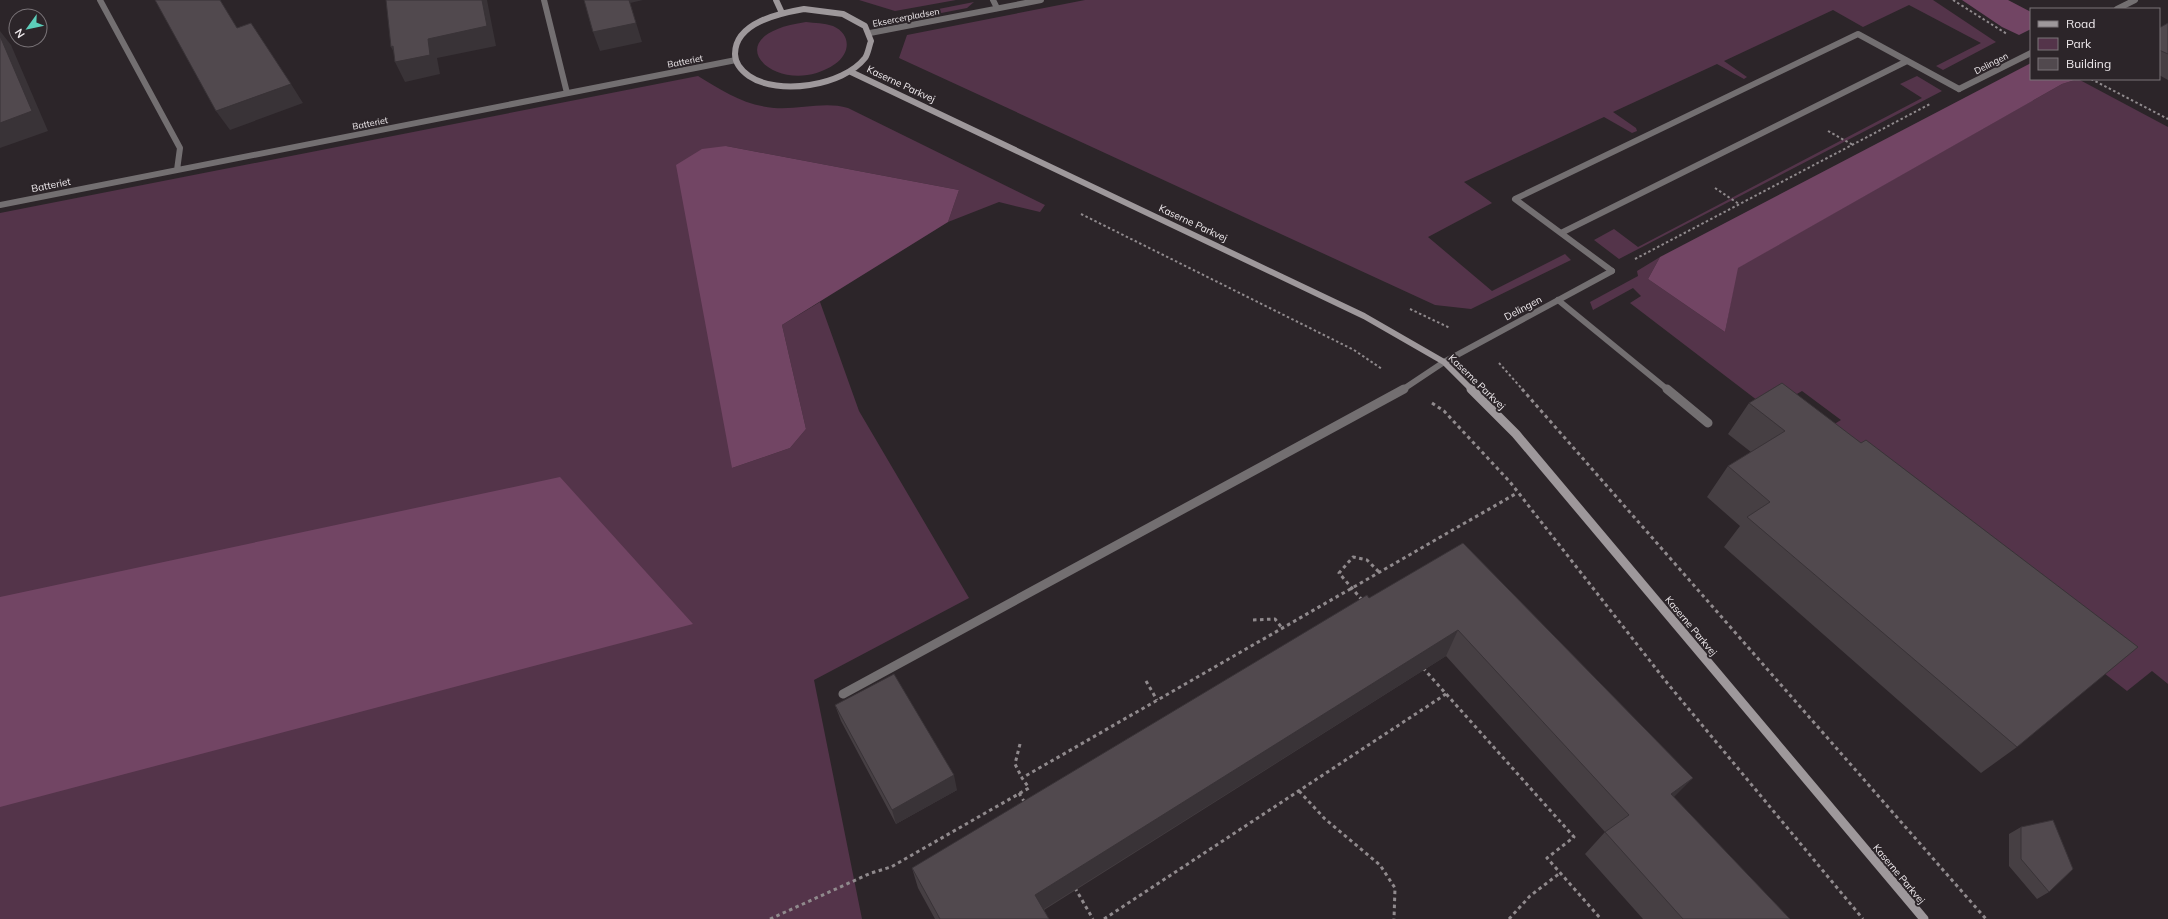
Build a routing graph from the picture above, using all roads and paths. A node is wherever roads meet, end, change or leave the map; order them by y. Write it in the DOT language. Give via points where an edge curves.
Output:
graph roads {
  1 [pos="100,0"];
  2 [pos="544,0"];
  3 [pos="776,0"];
  4 [pos="993,0"];
  5 [pos="1040,0"];
  6 [pos="1953,0"];
  7 [pos="2135,0"];
  8 [pos="997,8"];
  9 [pos="2119,8"];
  10 [pos="782,12"];
  11 [pos="870,33"];
  12 [pos="2011,37"];
  13 [pos="2030,54"];
  14 [pos="736,60"];
  15 [pos="1907,61"];
  16 [pos="851,72"];
  17 [pos="2093,80"];
  18 [pos="1959,89"];
  19 [pos="567,93"];
  20 [pos="2168,119"];
  21 [pos="177,170"];
  22 [pos="0,205"];
  23 [pos="1079,213"];
  24 [pos="1561,233"];
  25 [pos="1612,271"];
  26 [pos="1558,300"];
  27 [pos="1444,362"];
  28 [pos="1408,387"];
  29 [pos="1708,423"];
  30 [pos="1517,493"];
  31 [pos="1379,572"];
  32 [pos="1351,588"];
  33 [pos="1367,606"];
  34 [pos="1253,620"];
  35 [pos="1282,628"];
  36 [pos="1420,664"];
  37 [pos="1146,681"];
  38 [pos="843,694"];
  39 [pos="1446,694"];
  40 [pos="1157,700"];
  41 [pos="1020,744"];
  42 [pos="1022,778"];
  43 [pos="1299,791"];
  44 [pos="1019,793"];
  45 [pos="1027,806"];
  46 [pos="1560,873"];
  47 [pos="1074,886"];
  48 [pos="770,919"];
  49 [pos="1093,919"];
  50 [pos="1104,919"];
  51 [pos="1394,919"];
  52 [pos="1509,919"];
  53 [pos="1601,919"];
  54 [pos="1863,919"];
  55 [pos="1924,919"];
  1 -- 21 [label="street" via="180,148"];
  2 -- 19 [label="street"];
  3 -- 10 [label="street"];
  4 -- 8 [label="street"];
  5 -- 8 [label="street, Eksercerpladsen"];
  6 -- 12 [label="path"];
  7 -- 9 [label="street"];
  8 -- 11 [label="street, Eksercerpladsen"];
  10 -- 11 [label="street" via="826,9 846,14 861,22"];
  10 -- 14 [label="street" via="764,19 745,32 735,49"];
  11 -- 16 [label="street" via="872,46 865,60"];
  13 -- 18 [label="street, Delingen"];
  14 -- 16 [label="street" via="742,71 755,79 778,86 814,86"];
  14 -- 19 [label="street, Batteriet"];
  15 -- 18 [label="street"];
  15 -- 24 [label="street"];
  15 -- 24 [label="street" via="1858,34 1515,198"];
  16 -- 27 [label="street, Kaserne Parkvej" via="1364,316"];
  17 -- 20 [label="path"];
  18 -- 25 [label="path"];
  19 -- 21 [label="street, Batteriet"];
  21 -- 22 [label="street, Batteriet"];
  23 -- 28 [label="path" via="1354,350"];
  24 -- 25 [label="street"];
  25 -- 26 [label="street, Delingen"];
  26 -- 27 [label="street, Delingen"];
  26 -- 29 [label="street"];
  27 -- 28 [label="street, Delingen"];
  27 -- 55 [label="street, Kaserne Parkvej" via="1516,434"];
  28 -- 30 [label="path" via="1444,411"];
  28 -- 38 [label="street, Delingen"];
  30 -- 31 [label="path"];
  30 -- 54 [label="path" via="1668,684"];
  31 -- 32 [label="path"];
  31 -- 32 [label="path" via="1367,560 1353,557 1339,573"];
  32 -- 33 [label="path"];
  32 -- 35 [label="path"];
  34 -- 35 [label="path" via="1275,619"];
  35 -- 40 [label="path"];
  36 -- 39 [label="path"];
  37 -- 40 [label="path"];
  39 -- 43 [label="path"];
  39 -- 46 [label="path" via="1574,837 1547,858"];
  40 -- 42 [label="path"];
  41 -- 42 [label="path" via="1014,764"];
  42 -- 44 [label="path" via="1029,788"];
  43 -- 50 [label="path"];
  43 -- 51 [label="path" via="1325,819 1380,865 1395,888"];
  44 -- 45 [label="path"];
  44 -- 48 [label="path" via="891,867 871,873"];
  46 -- 52 [label="path" via="1530,896"];
  46 -- 53 [label="path"];
  47 -- 49 [label="path"];
}
